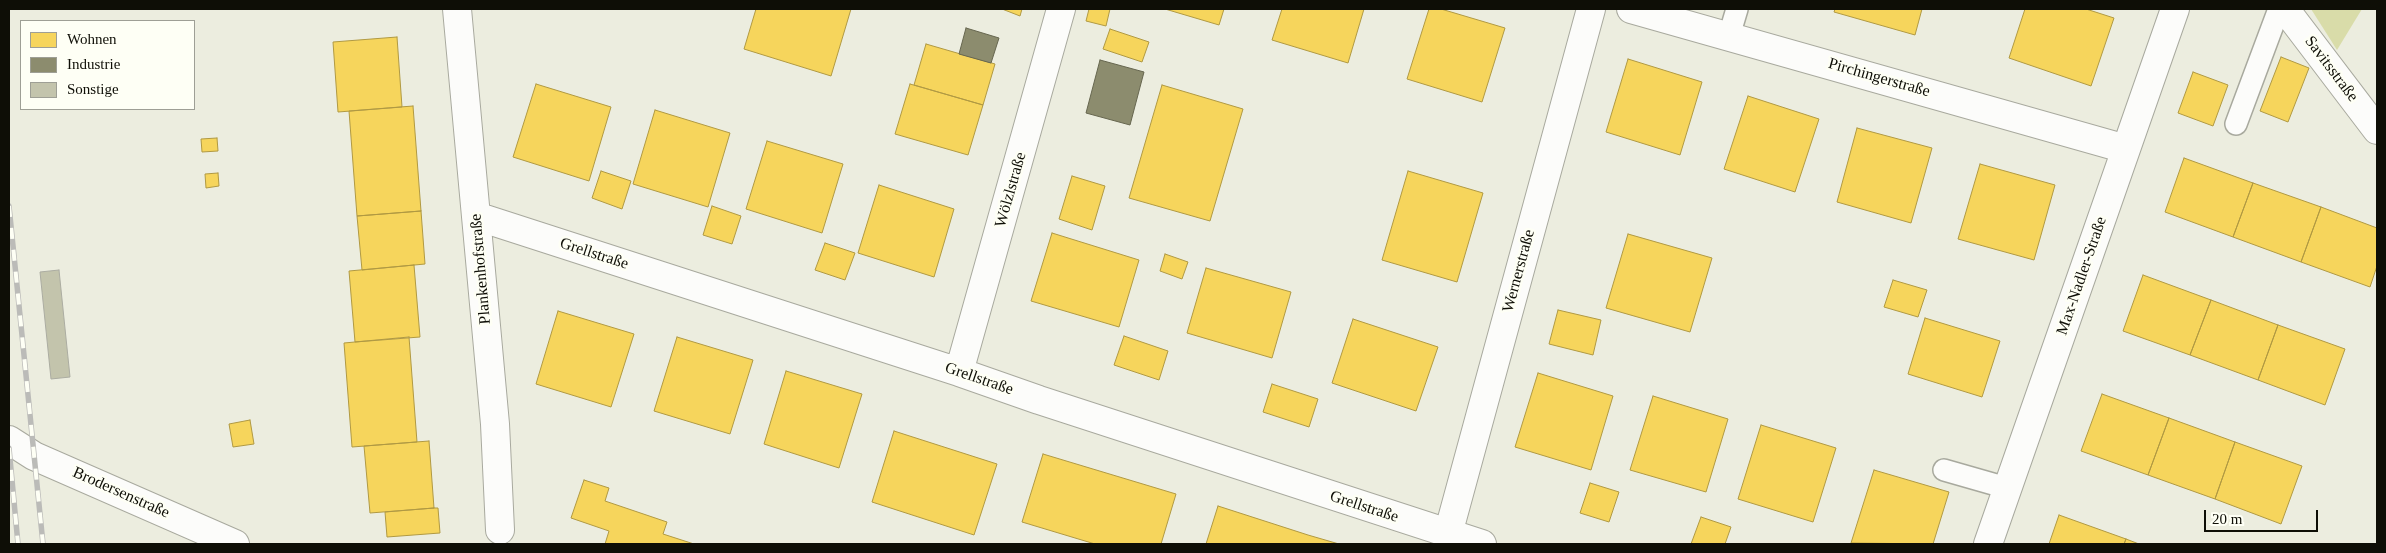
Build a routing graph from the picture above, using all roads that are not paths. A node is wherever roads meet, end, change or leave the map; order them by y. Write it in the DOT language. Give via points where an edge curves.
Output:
graph roads {
  1 [pos="457,9"];
  2 [pos="1062,9"];
  3 [pos="1591,9"];
  4 [pos="1631,9"];
  5 [pos="1738,9"];
  6 [pos="2175,9"];
  7 [pos="2279,9"];
  8 [pos="2285,9"];
  9 [pos="1729,36"];
  10 [pos="2236,124"];
  11 [pos="2377,130"];
  12 [pos="2126,149"];
  13 [pos="476,216"];
  14 [pos="960,372"];
  15 [pos="9,440"];
  16 [pos="1944,470"];
  17 [pos="2007,488"];
  18 [pos="500,530"];
  19 [pos="1448,534"];
  20 [pos="235,544"];
  21 [pos="1482,544"];
  22 [pos="1988,544"];
  1 -- 13 [label="street, Plankenhofstraße"];
  2 -- 14 [label="street, Wölzlstraße"];
  3 -- 19 [label="street, Wernerstraße"];
  4 -- 9 [label="street, Pirchingerstraße"];
  5 -- 9 [label="lane"];
  6 -- 12 [label="street, Max-Nadler-Straße"];
  7 -- 10 [label="lane"];
  8 -- 11 [label="street, Savitsstraße"];
  9 -- 12 [label="street, Pirchingerstraße"];
  12 -- 17 [label="street, Max-Nadler-Straße"];
  13 -- 14 [label="street, Grellstraße"];
  13 -- 18 [label="street, Plankenhofstraße" via="495,424"];
  14 -- 19 [label="street, Grellstraße"];
  15 -- 20 [label="street, Brodersenstraße" via="34,456"];
  16 -- 17 [label="lane"];
  17 -- 22 [label="street, Max-Nadler-Straße"];
  19 -- 21 [label="street, Grellstraße"];
}
